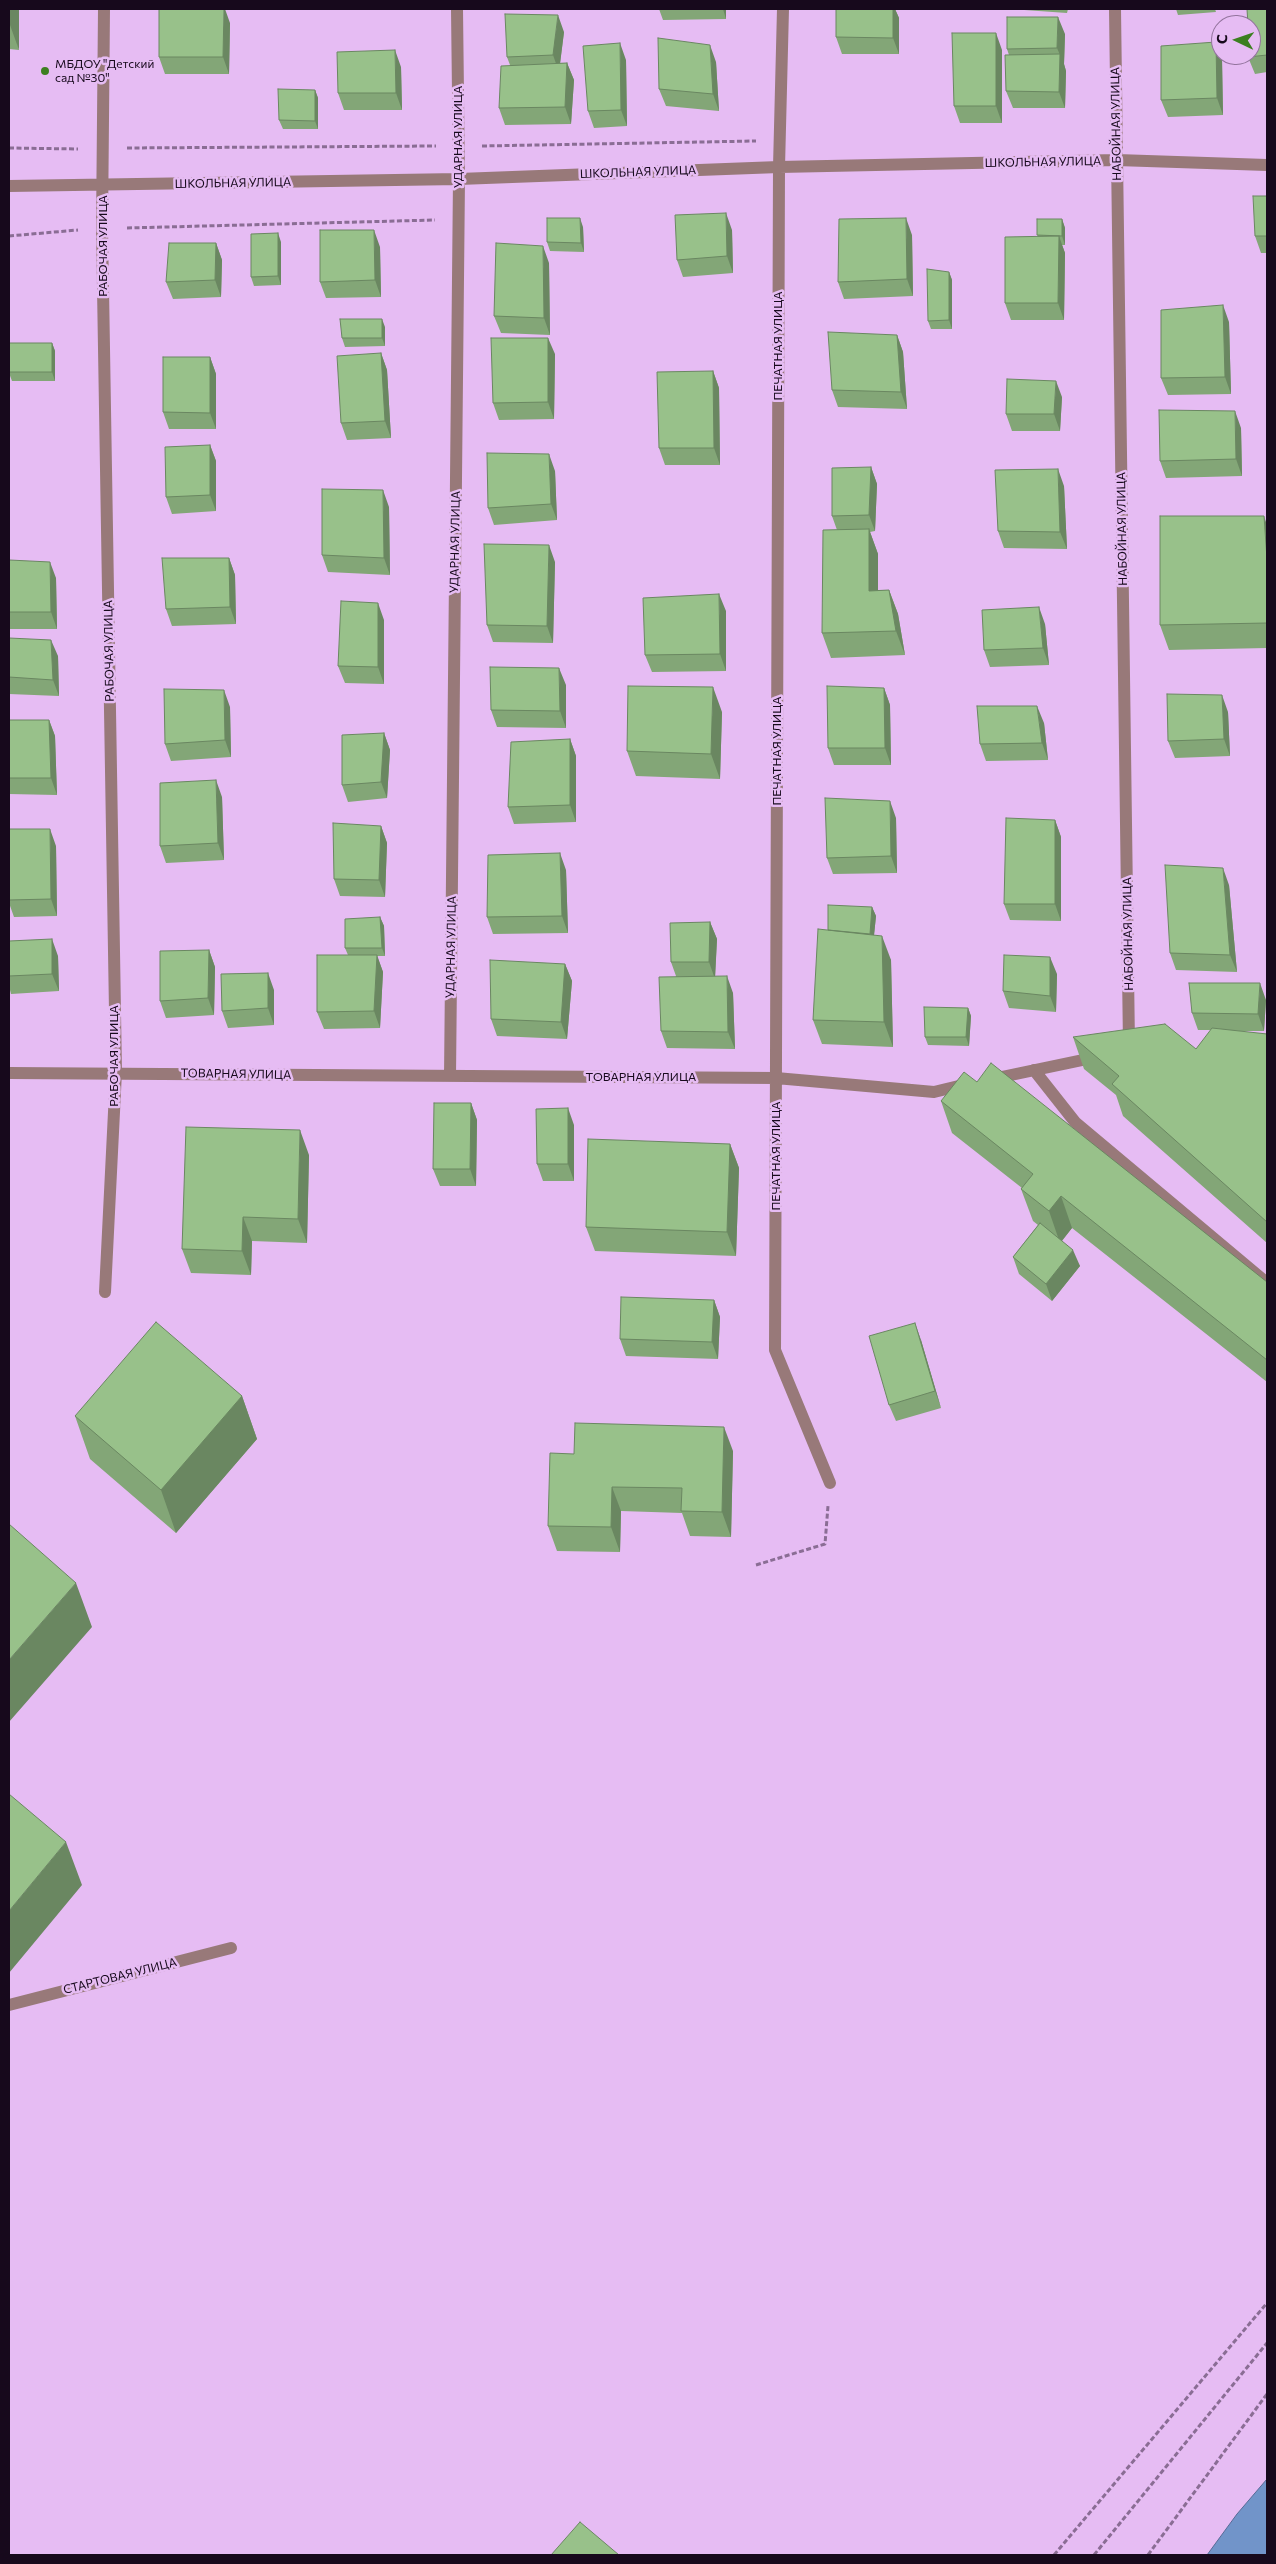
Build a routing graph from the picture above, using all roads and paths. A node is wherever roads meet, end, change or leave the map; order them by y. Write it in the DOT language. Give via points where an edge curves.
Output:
graph roads {
  1 [pos="104,9"];
  2 [pos="457,9"];
  3 [pos="783,9"];
  4 [pos="1115,9"];
  5 [pos="780,140"];
  6 [pos="458,146"];
  7 [pos="9,148"];
  8 [pos="103,149"];
  9 [pos="1117,160"];
  10 [pos="1267,165"];
  11 [pos="779,167"];
  12 [pos="459,179"];
  13 [pos="103,185"];
  14 [pos="9,186"];
  15 [pos="458,220"];
  16 [pos="102,228"];
  17 [pos="9,236"];
  18 [pos="1125,1051"];
  19 [pos="1034,1070"];
  20 [pos="116,1072"];
  21 [pos="9,1073"];
  22 [pos="450,1076"];
  23 [pos="776,1078"];
  24 [pos="1267,1283"];
  25 [pos="105,1292"];
  26 [pos="830,1483"];
  27 [pos="756,1565"];
  28 [pos="231,1948"];
  29 [pos="9,2004"];
  30 [pos="1267,2303"];
  31 [pos="1267,2343"];
  32 [pos="1267,2394"];
  33 [pos="1054,2555"];
  34 [pos="1094,2555"];
  35 [pos="1148,2555"];
  1 -- 8 [label="street, РАБОЧАЯ УЛИЦА"];
  2 -- 6 [label="street, УДАРНАЯ УЛИЦА"];
  3 -- 5 [label="street, ПЕЧАТНАЯ УЛИЦА"];
  4 -- 9 [label="street, НАБОЙНАЯ УЛИЦА"];
  5 -- 6 [label="path"];
  5 -- 11 [label="street, ПЕЧАТНАЯ УЛИЦА"];
  6 -- 8 [label="path"];
  6 -- 12 [label="street, УДАРНАЯ УЛИЦА"];
  7 -- 8 [label="path"];
  8 -- 13 [label="street, РАБОЧАЯ УЛИЦА"];
  9 -- 10 [label="street, ШКОЛЬНАЯ УЛИЦА"];
  9 -- 11 [label="street, ШКОЛЬНАЯ УЛИЦА"];
  9 -- 18 [label="street, НАБОЙНАЯ УЛИЦА"];
  11 -- 12 [label="street, ШКОЛЬНАЯ УЛИЦА"];
  11 -- 23 [label="street, ПЕЧАТНАЯ УЛИЦА"];
  12 -- 13 [label="street, ШКОЛЬНАЯ УЛИЦА"];
  12 -- 15 [label="street, УДАРНАЯ УЛИЦА"];
  13 -- 14 [label="street, ШКОЛЬНАЯ УЛИЦА"];
  13 -- 16 [label="street, РАБОЧАЯ УЛИЦА"];
  15 -- 16 [label="path"];
  15 -- 22 [label="street, УДАРНАЯ УЛИЦА"];
  16 -- 17 [label="path"];
  16 -- 20 [label="street, РАБОЧАЯ УЛИЦА"];
  18 -- 19 [label="street, ТОВАРНАЯ УЛИЦА"];
  19 -- 23 [label="street, ТОВАРНАЯ УЛИЦА" via="934,1092"];
  19 -- 24 [label="street" via="1075,1122"];
  20 -- 21 [label="street, ТОВАРНАЯ УЛИЦА"];
  20 -- 22 [label="street, ТОВАРНАЯ УЛИЦА"];
  20 -- 25 [label="street, РАБОЧАЯ УЛИЦА"];
  22 -- 23 [label="street, ТОВАРНАЯ УЛИЦА"];
  23 -- 26 [label="street, ПЕЧАТНАЯ УЛИЦА" via="775,1350"];
  26 -- 27 [label="path" via="825,1544"];
  28 -- 29 [label="street, СТАРТОВАЯ УЛИЦА"];
  30 -- 33 [label="path"];
  31 -- 34 [label="path"];
  32 -- 35 [label="path"];
}
